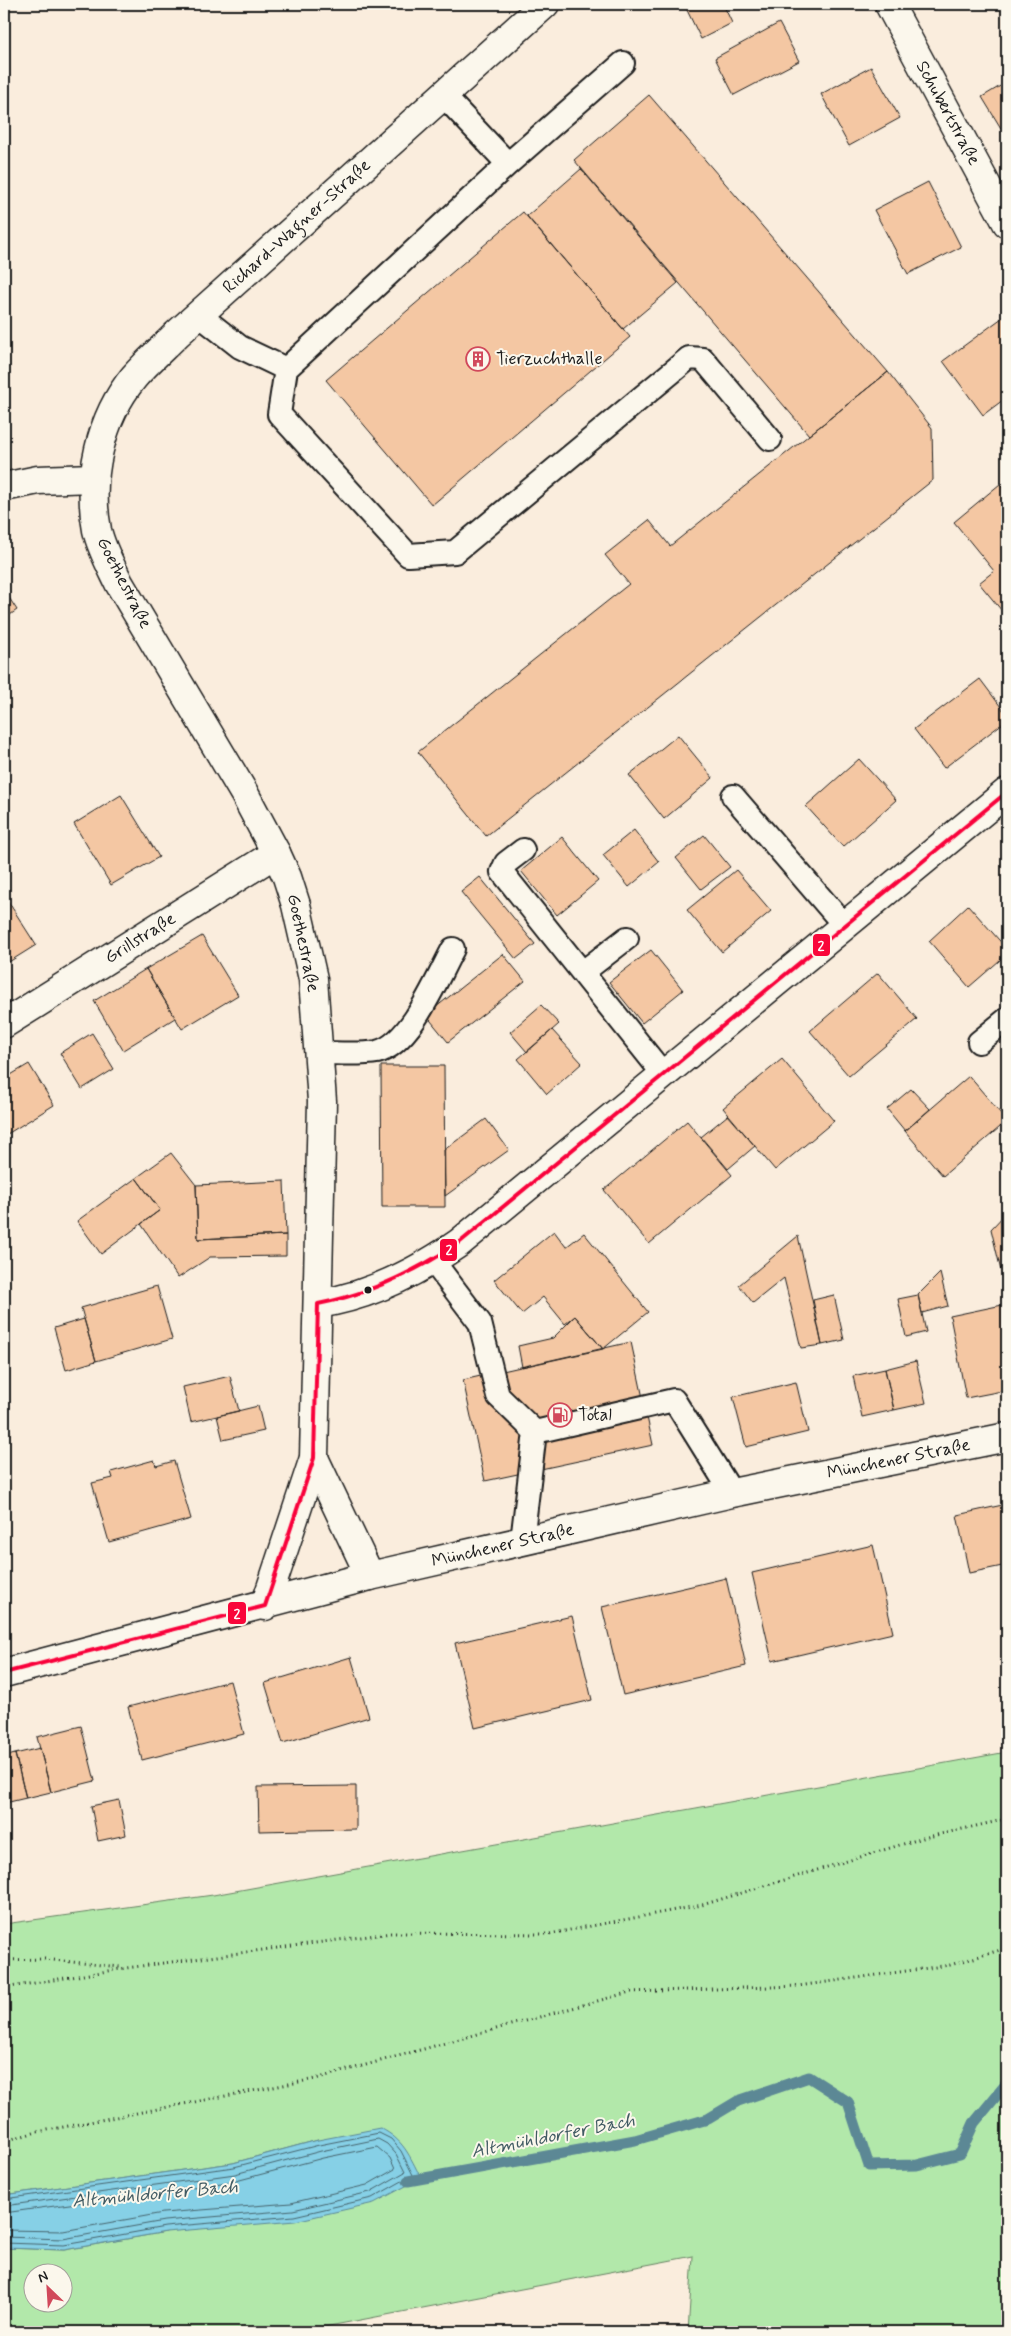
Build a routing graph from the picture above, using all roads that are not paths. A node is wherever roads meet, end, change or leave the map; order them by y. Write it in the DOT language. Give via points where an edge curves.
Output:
graph roads {
  1 [pos="545,4"];
  2 [pos="889,4"];
  3 [pos="623,64"];
  4 [pos="443,95"];
  5 [pos="508,164"];
  6 [pos="1007,223"];
  7 [pos="198,314"];
  8 [pos="286,369"];
  9 [pos="770,439"];
  10 [pos="93,478"];
  11 [pos="4,487"];
  12 [pos="1007,792"];
  13 [pos="733,796"];
  14 [pos="523,850"];
  15 [pos="276,852"];
  16 [pos="845,926"];
  17 [pos="628,938"];
  18 [pos="453,949"];
  19 [pos="582,972"];
  20 [pos="1007,1019"];
  21 [pos="4,1024"];
  22 [pos="979,1042"];
  23 [pos="319,1053"];
  24 [pos="664,1075"];
  25 [pos="433,1261"];
  26 [pos="318,1304"];
  27 [pos="535,1432"];
  28 [pos="1007,1436"];
  29 [pos="314,1458"];
  30 [pos="732,1493"];
  31 [pos="522,1541"];
  32 [pos="370,1576"];
  33 [pos="265,1606"];
  34 [pos="4,1673"];
  1 -- 4 [label="street, Richard-Wagner-Straße"];
  2 -- 6 [label="street, Schubertstraße"];
  3 -- 5 [label="lane"];
  4 -- 5 [label="lane"];
  4 -- 7 [label="street, Richard-Wagner-Straße"];
  5 -- 8 [label="lane"];
  7 -- 8 [label="lane" via="240,346"];
  7 -- 10 [label="street, Richard-Wagner-Straße" via="133,378 102,439"];
  8 -- 9 [label="lane" via="279,414 408,555 454,552 689,358 703,359"];
  10 -- 11 [label="street" via="38,480"];
  10 -- 15 [label="street, Goethestraße" via="97,530 119,583"];
  12 -- 16 [label="street"];
  13 -- 16 [label="lane"];
  14 -- 19 [label="lane" via="506,863 502,872"];
  15 -- 21 [label="street, Grillstraße"];
  15 -- 23 [label="street, Goethestraße" via="288,877 304,932 313,979"];
  16 -- 24 [label="street"];
  17 -- 19 [label="lane"];
  18 -- 23 [label="lane" via="411,1026 398,1039 378,1052"];
  19 -- 24 [label="lane"];
  20 -- 22 [label="lane"];
  23 -- 26 [label="street, Goethestraße" via="322,1101"];
  24 -- 25 [label="street"];
  25 -- 26 [label="street" via="386,1285 346,1300"];
  25 -- 27 [label="lane" via="480,1323 498,1396"];
  26 -- 29 [label="street, Goethestraße"];
  27 -- 30 [label="lane" via="674,1400"];
  27 -- 31 [label="lane"];
  28 -- 30 [label="street, Münchener Straße"];
  29 -- 32 [label="street, Goethestraße"];
  29 -- 33 [label="street, Goethestraße"];
  30 -- 31 [label="street, Münchener Straße"];
  31 -- 32 [label="street, Münchener Straße"];
  32 -- 33 [label="street, Münchener Straße"];
  33 -- 34 [label="street, Münchener Straße"];
}
